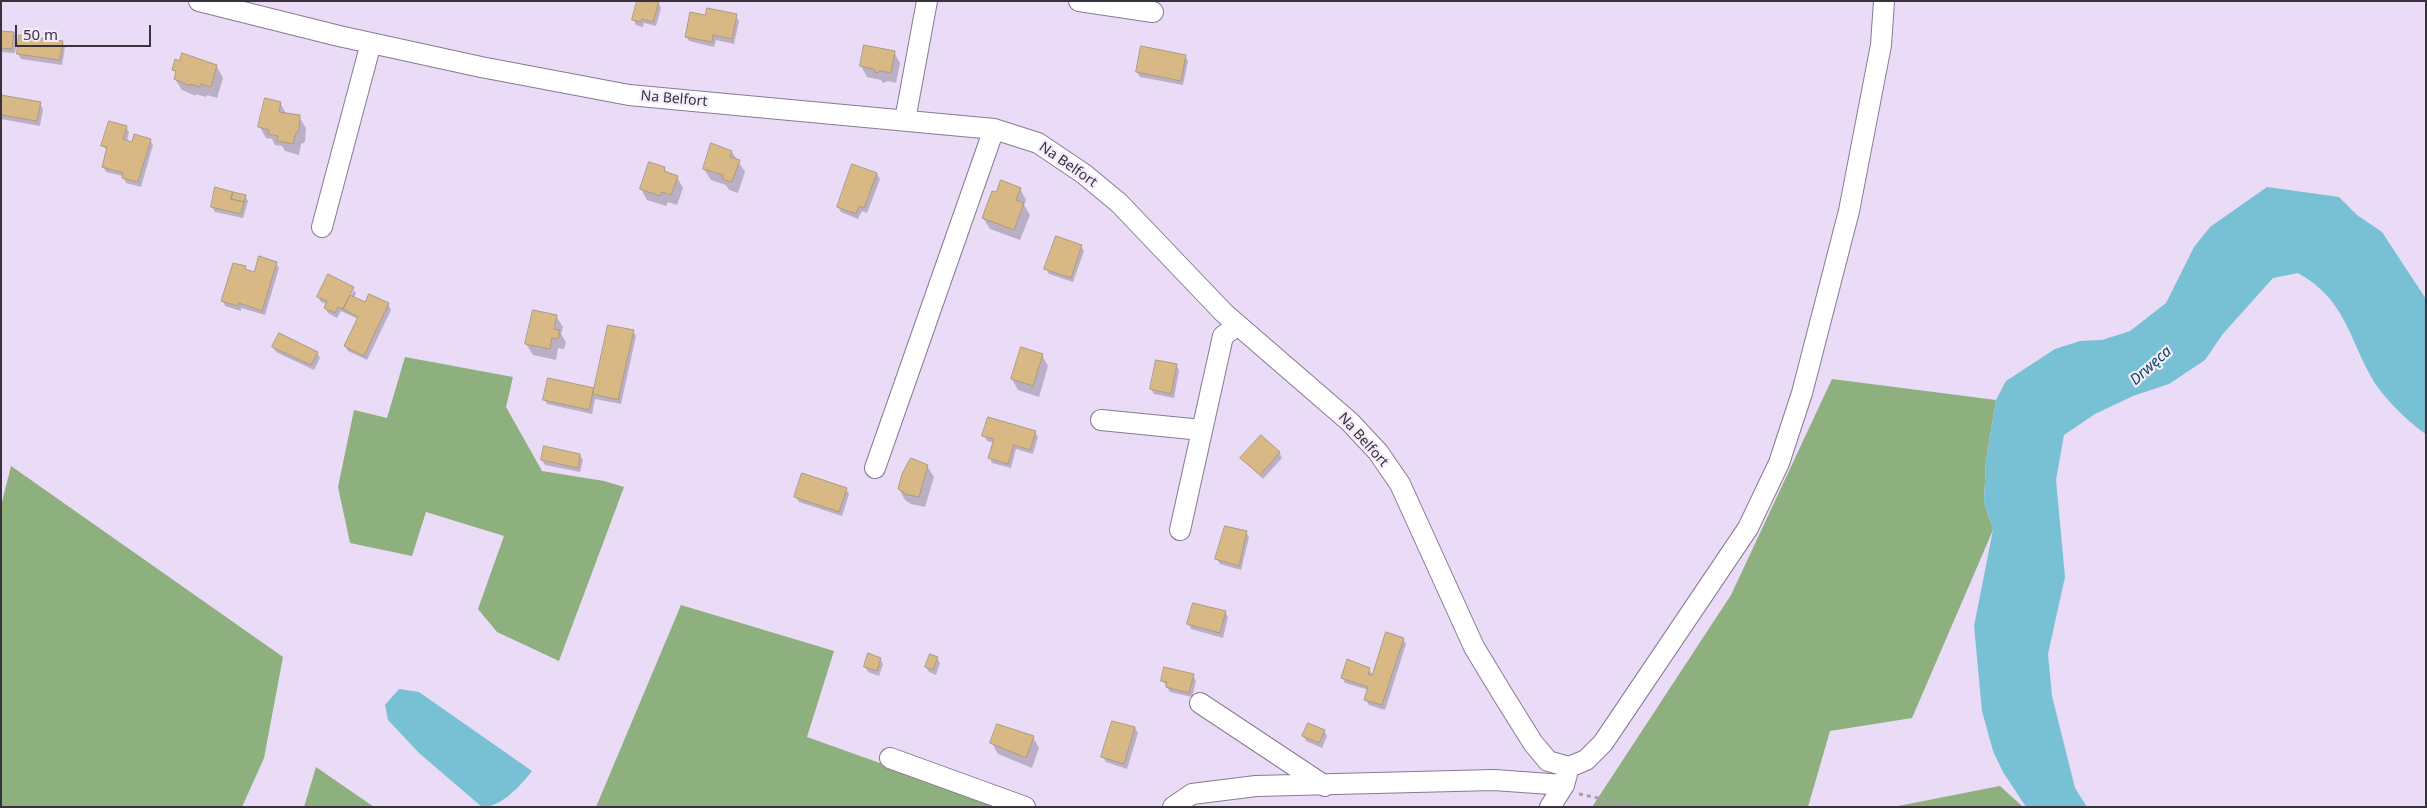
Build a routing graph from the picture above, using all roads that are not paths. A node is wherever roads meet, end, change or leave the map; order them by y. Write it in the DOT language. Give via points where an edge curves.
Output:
graph roads {
  1 [pos="200,1"];
  2 [pos="928,1"];
  3 [pos="1078,1"];
  4 [pos="1884,1"];
  5 [pos="1152,12"];
  6 [pos="370,43"];
  7 [pos="905,120"];
  8 [pos="994,129"];
  9 [pos="322,227"];
  10 [pos="1238,325"];
  11 [pos="1101,420"];
  12 [pos="1202,430"];
  13 [pos="875,468"];
  14 [pos="1180,530"];
  15 [pos="1200,703"];
  16 [pos="890,758"];
  17 [pos="1567,776"];
  18 [pos="1326,786"];
  19 [pos="1025,807"];
  20 [pos="1173,807"];
  21 [pos="1550,807"];
  1 -- 6 [label="street, Na Belfort"];
  2 -- 7 [label="street"];
  3 -- 5 [label="street"];
  4 -- 17 [label="street" via="1881,44 1849,211 1802,393 1779,463 1748,528 1603,743"];
  6 -- 7 [label="street, Na Belfort" via="629,95"];
  6 -- 9 [label="street"];
  7 -- 8 [label="street, Na Belfort"];
  8 -- 10 [label="street, Na Belfort" via="1038,143 1084,174 1119,203"];
  8 -- 13 [label="street"];
  10 -- 12 [label="street" via="1223,336"];
  10 -- 17 [label="street, Na Belfort" via="1350,422 1378,452 1400,484 1474,646 1533,743"];
  11 -- 12 [label="street"];
  12 -- 14 [label="street"];
  15 -- 18 [label="street"];
  16 -- 19 [label="street"];
  17 -- 18 [label="street"];
  17 -- 21 [label="street"];
  18 -- 20 [label="street" via="1256,786 1192,794"];
}
